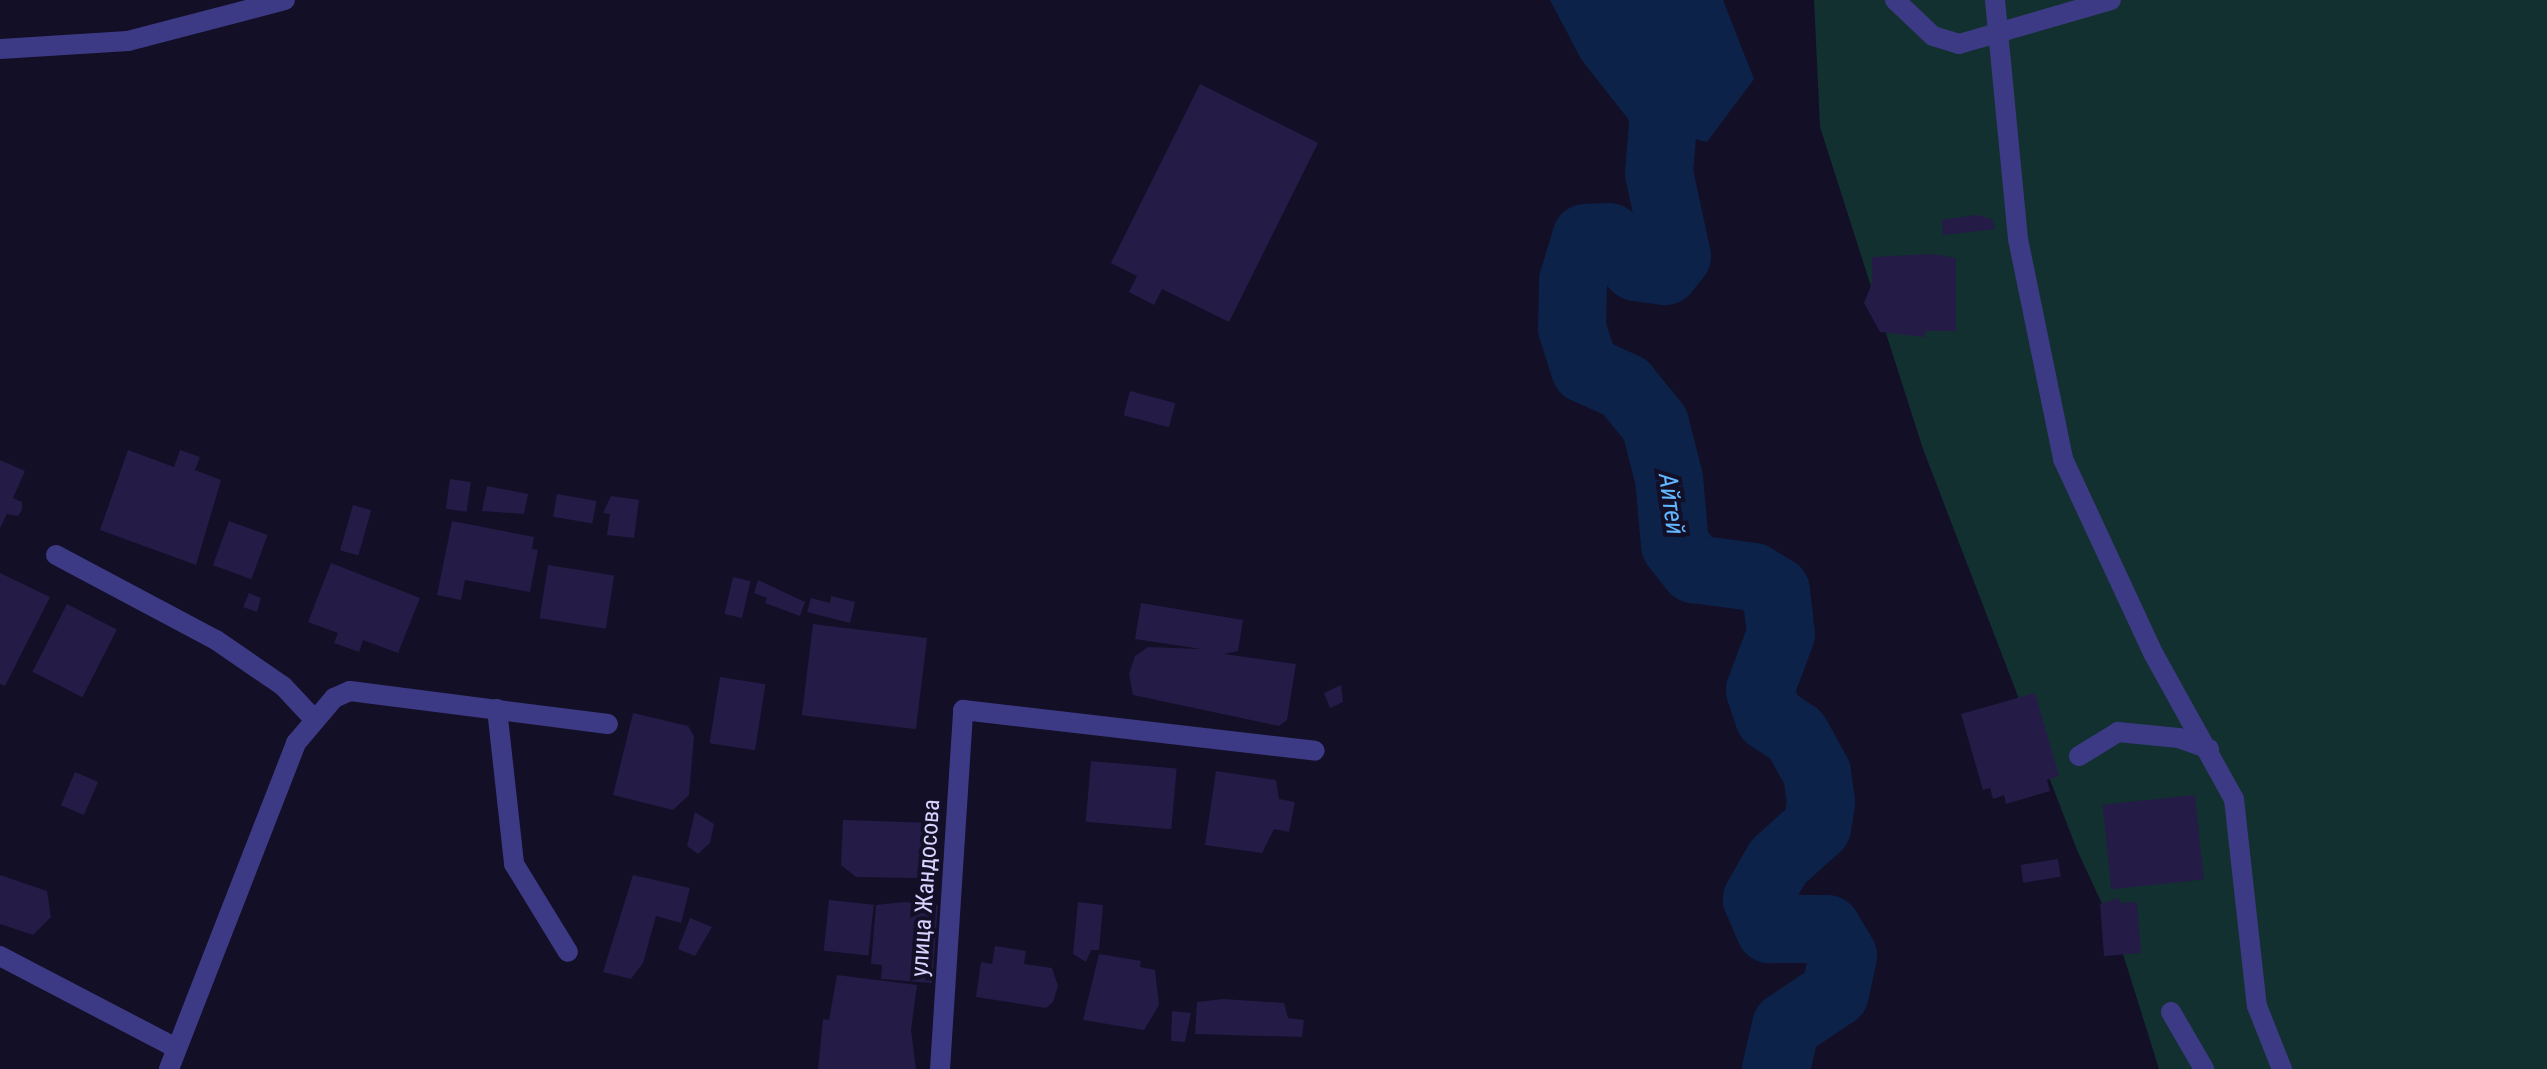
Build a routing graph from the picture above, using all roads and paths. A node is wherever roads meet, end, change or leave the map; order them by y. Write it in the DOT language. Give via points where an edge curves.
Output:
graph roads {
  1 [pos="285,0"];
  2 [pos="1895,0"];
  3 [pos="1995,0"];
  4 [pos="2111,0"];
  5 [pos="1999,35"];
  6 [pos="0,49"];
  7 [pos="56,555"];
  8 [pos="497,709"];
  9 [pos="314,719"];
  10 [pos="608,724"];
  11 [pos="2209,749"];
  12 [pos="1315,751"];
  13 [pos="2079,756"];
  14 [pos="568,952"];
  15 [pos="0,956"];
  16 [pos="2257,1006"];
  17 [pos="2171,1012"];
  18 [pos="176,1048"];
  19 [pos="169,1069"];
  20 [pos="940,1069"];
  21 [pos="2204,1069"];
  22 [pos="2264,1069"];
  23 [pos="2282,1069"];
  1 -- 6 [label="street" via="128,41"];
  2 -- 5 [label="street" via="1933,36 1959,44"];
  3 -- 5 [label="street"];
  4 -- 5 [label="street"];
  5 -- 11 [label="street" via="2018,239 2063,459 2153,653"];
  7 -- 9 [label="street" via="216,640 283,686"];
  8 -- 9 [label="street" via="350,691"];
  8 -- 10 [label="street"];
  8 -- 14 [label="street" via="514,864"];
  9 -- 18 [label="street" via="296,743"];
  11 -- 13 [label="street" via="2179,738 2118,732"];
  11 -- 16 [label="street" via="2234,799"];
  12 -- 20 [label="street, улица Жандосова" via="963,710"];
  15 -- 18 [label="street"];
  16 -- 22 [label="street"];
  16 -- 23 [label="street"];
  17 -- 21 [label="street"];
  18 -- 19 [label="street"];
}
